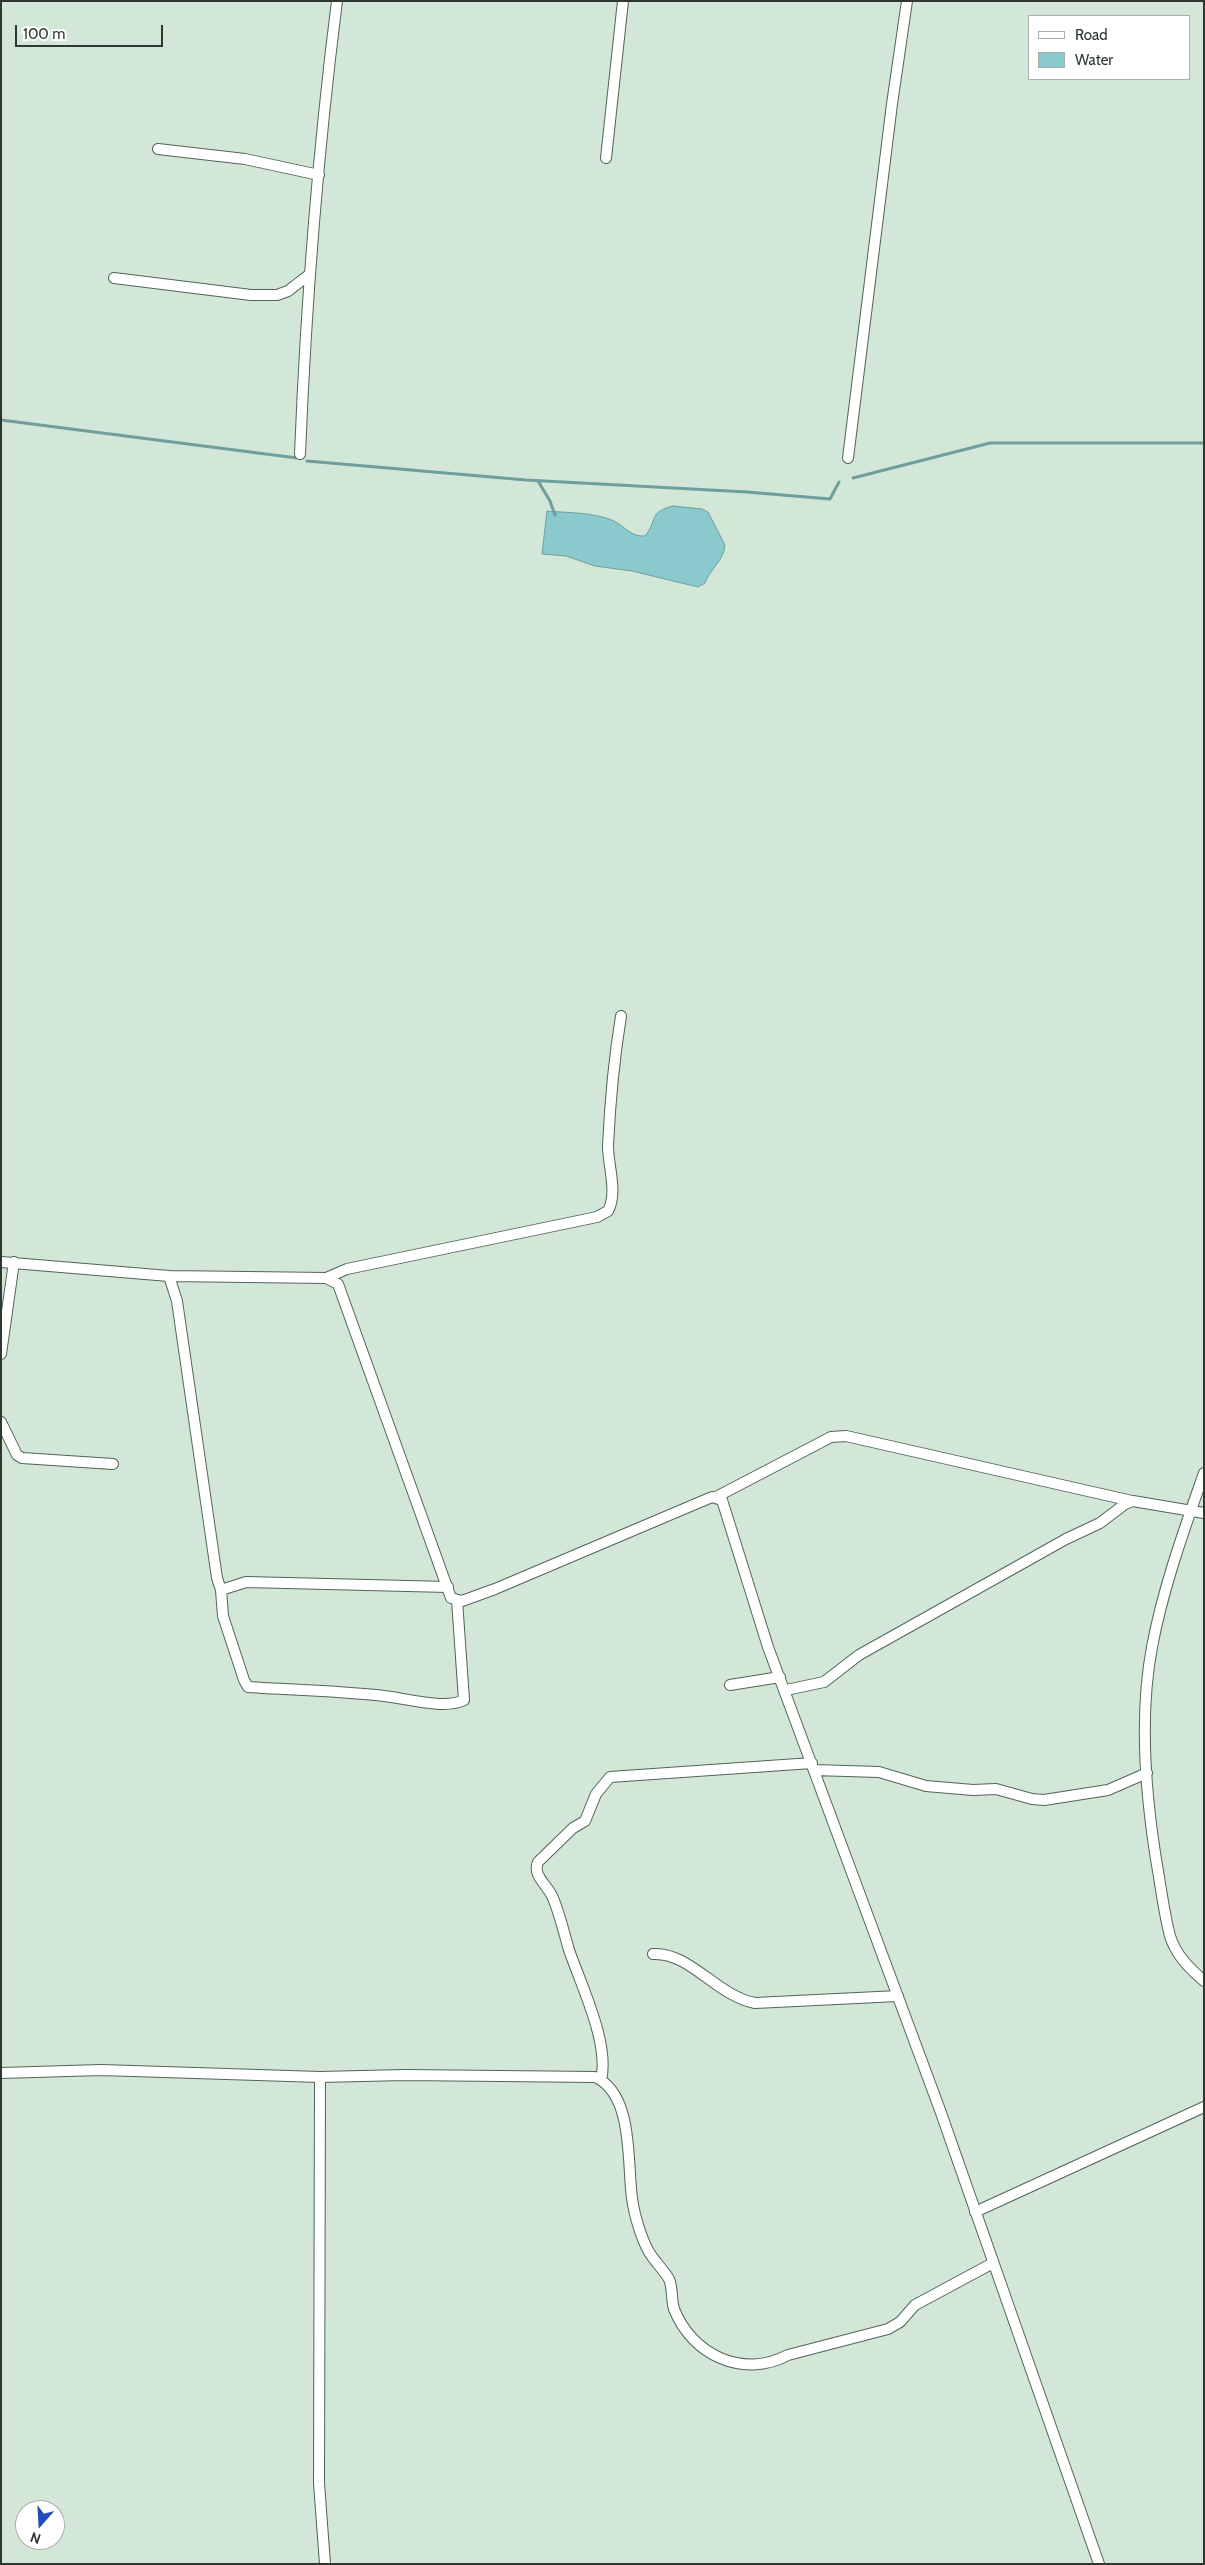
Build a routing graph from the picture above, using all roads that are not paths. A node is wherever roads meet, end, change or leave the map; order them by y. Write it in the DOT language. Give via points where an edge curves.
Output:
graph roads {
  1 [pos="337,1"];
  2 [pos="623,1"];
  3 [pos="907,1"];
  4 [pos="158,149"];
  5 [pos="606,158"];
  6 [pos="320,175"];
  7 [pos="310,274"];
  8 [pos="114,278"];
  9 [pos="300,454"];
  10 [pos="848,458"];
  11 [pos="621,1016"];
  12 [pos="1,1262"];
  13 [pos="14,1262"];
  14 [pos="169,1276"];
  15 [pos="326,1278"];
  16 [pos="1,1354"];
  17 [pos="1,1422"];
  18 [pos="113,1464"];
  19 [pos="1204,1473"];
  20 [pos="716,1497"];
  21 [pos="1133,1501"];
  22 [pos="1192,1510"];
  23 [pos="1204,1513"];
  24 [pos="448,1587"];
  25 [pos="221,1590"];
  26 [pos="456,1600"];
  27 [pos="780,1677"];
  28 [pos="730,1685"];
  29 [pos="786,1690"];
  30 [pos="813,1766"];
  31 [pos="1148,1773"];
  32 [pos="653,1954"];
  33 [pos="1204,1981"];
  34 [pos="898,1996"];
  35 [pos="1,2073"];
  36 [pos="320,2077"];
  37 [pos="602,2080"];
  38 [pos="1204,2107"];
  39 [pos="975,2212"];
  40 [pos="994,2263"];
  41 [pos="325,2564"];
  42 [pos="1099,2564"];
  1 -- 6 [label="street"];
  2 -- 5 [label="street"];
  3 -- 10 [label="street"];
  4 -- 6 [label="street" via="245,159"];
  6 -- 7 [label="street"];
  7 -- 8 [label="street" via="288,292 277,295 251,295"];
  7 -- 9 [label="street"];
  11 -- 15 [label="street" via="613,1067 608,1149 612,1192 608,1211 597,1218 347,1269"];
  12 -- 13 [label="street"];
  13 -- 14 [label="street"];
  13 -- 16 [label="street"];
  14 -- 15 [label="street"];
  14 -- 25 [label="street" via="177,1301"];
  15 -- 24 [label="street" via="338,1284"];
  17 -- 18 [label="street" via="17,1455 22,1458"];
  19 -- 22 [label="street"];
  20 -- 21 [label="street" via="831,1436 846,1436"];
  20 -- 26 [label="street" via="495,1589 462,1601"];
  20 -- 27 [label="street" via="722,1500"];
  21 -- 22 [label="street"];
  21 -- 29 [label="street" via="1100,1523 859,1655 824,1682"];
  22 -- 23 [label="street"];
  22 -- 31 [label="street" via="1152,1645 1146,1706"];
  24 -- 25 [label="street" via="246,1582"];
  24 -- 26 [label="street" via="451,1598"];
  25 -- 26 [label="street" via="223,1616 248,1687 383,1696 442,1704 464,1700"];
  27 -- 28 [label="street"];
  27 -- 29 [label="street"];
  29 -- 30 [label="street"];
  30 -- 31 [label="street" via="879,1772 926,1786 996,1789 1038,1800 1108,1790"];
  30 -- 34 [label="street"];
  30 -- 37 [label="street" via="610,1777 596,1794 585,1821 538,1862 535,1868 537,1875 553,1897 598,2034 604,2067"];
  31 -- 33 [label="street" via="1151,1833 1170,1936 1183,1960"];
  32 -- 34 [label="street" via="663,1953 679,1959 724,1991 755,2003"];
  34 -- 39 [label="street"];
  35 -- 36 [label="street" via="142,2070"];
  36 -- 37 [label="street" via="595,2077"];
  36 -- 41 [label="street" via="319,2482"];
  37 -- 40 [label="street" via="617,2100 625,2125 632,2198 649,2252 670,2282 674,2308 690,2338 722,2359 754,2365 773,2363 788,2355 888,2329 900,2322 915,2305"];
  38 -- 39 [label="street"];
  39 -- 40 [label="street"];
  40 -- 42 [label="street"];
}
